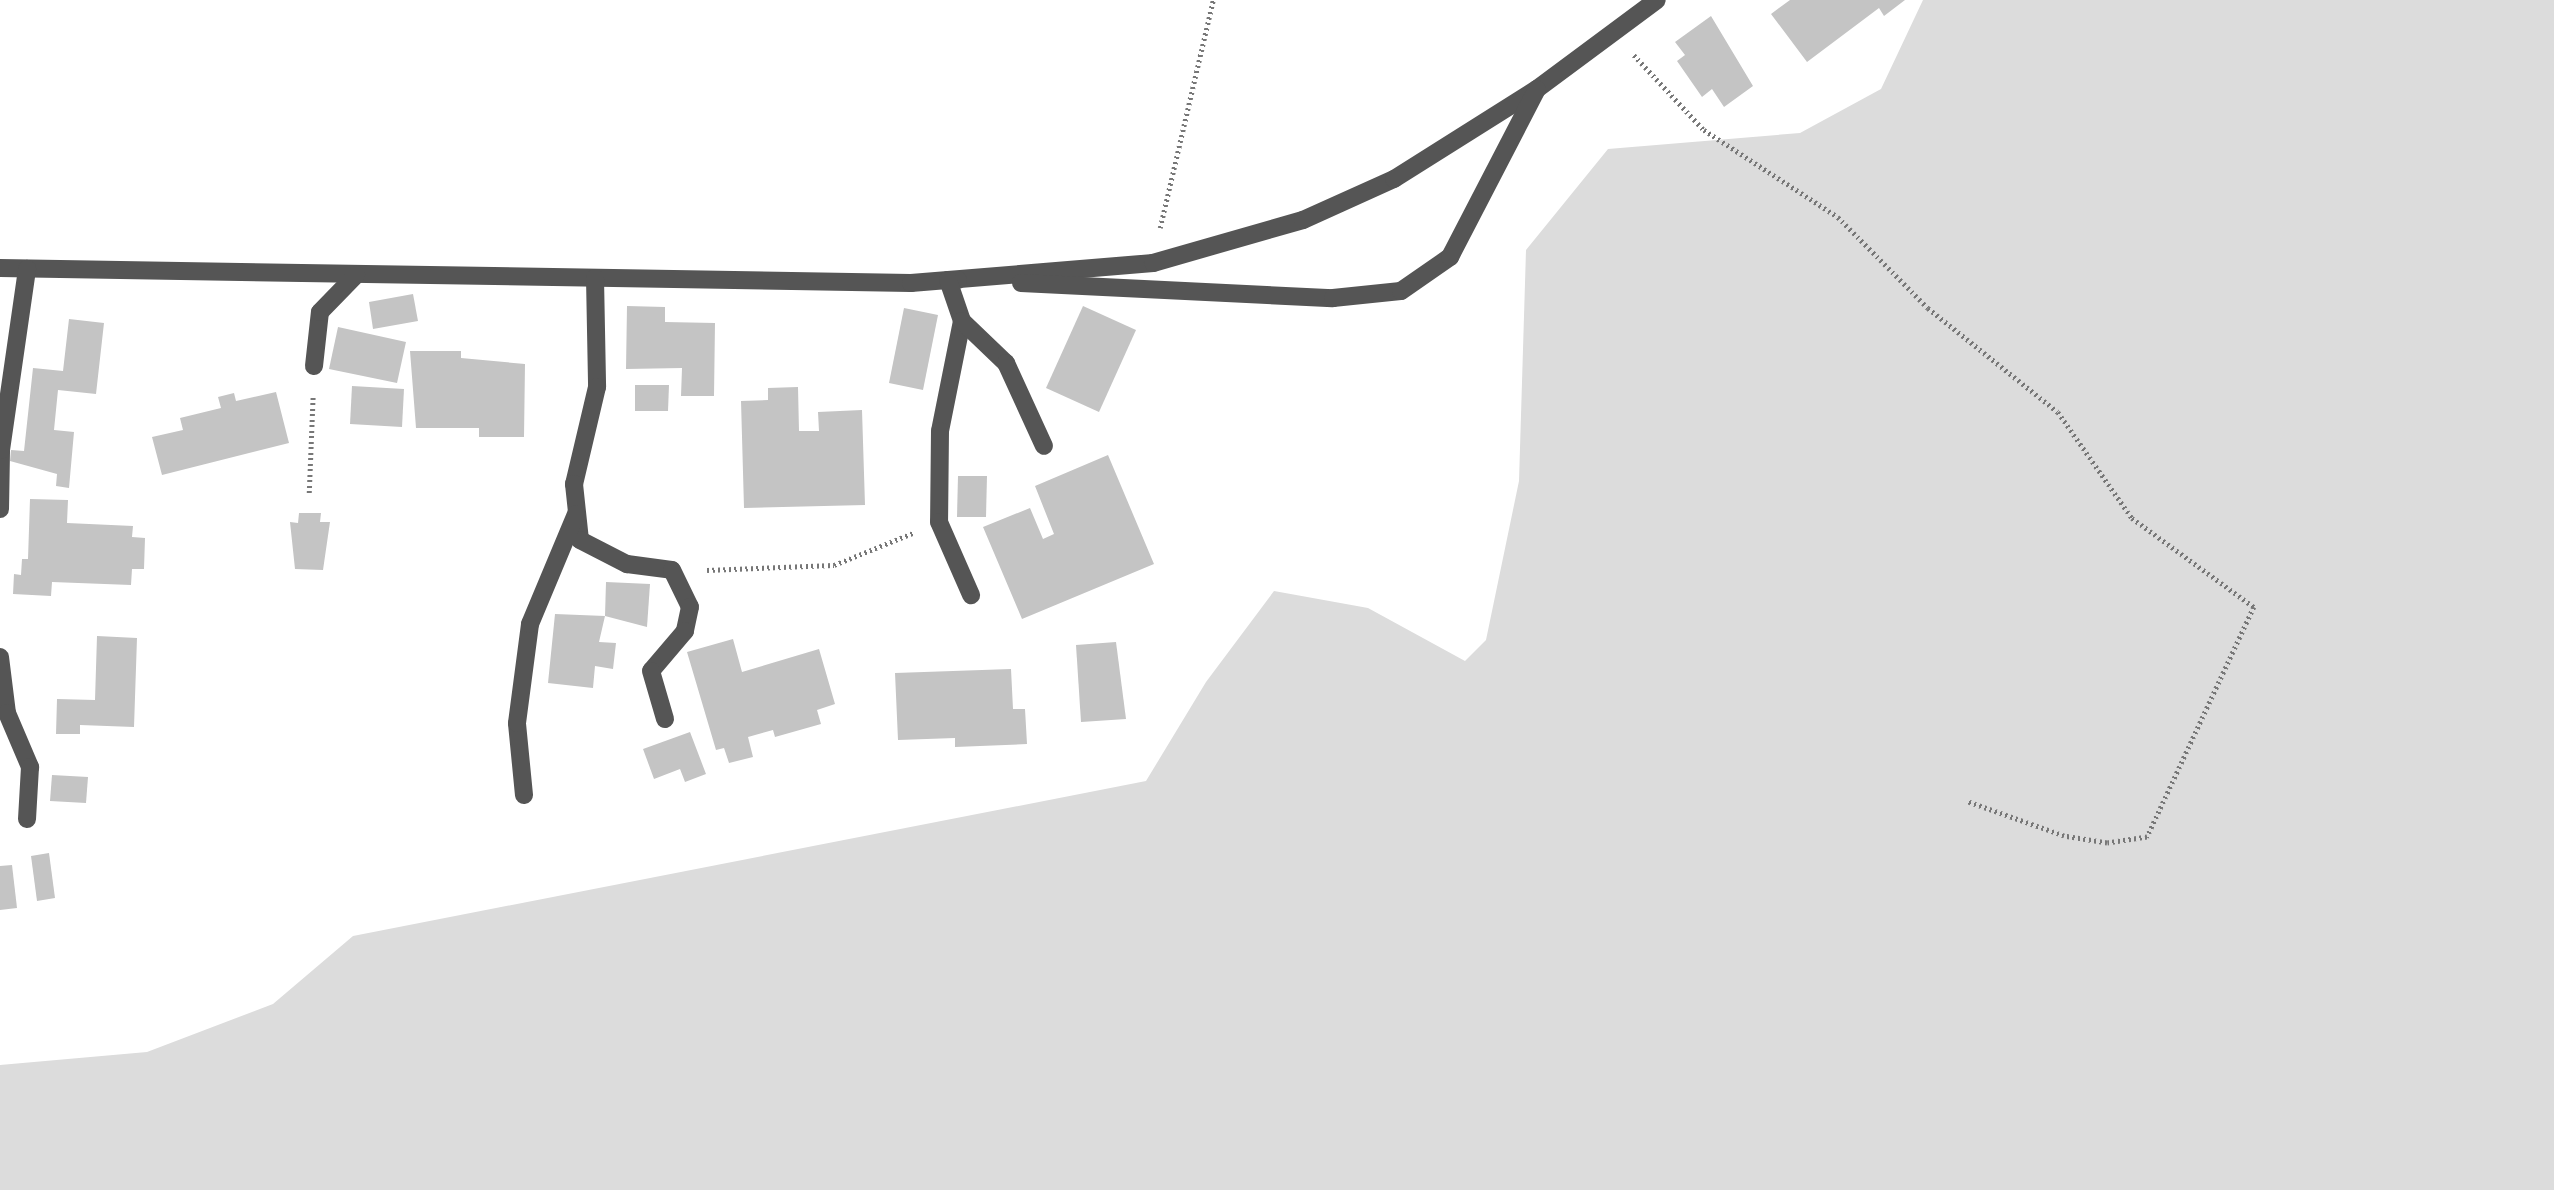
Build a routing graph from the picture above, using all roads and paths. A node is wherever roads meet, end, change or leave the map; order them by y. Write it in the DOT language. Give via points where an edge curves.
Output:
graph roads {
  1 [pos="1213,0"];
  2 [pos="1657,0"];
  3 [pos="1629,49"];
  4 [pos="1537,89"];
  5 [pos="1153,263"];
  6 [pos="0,268"];
  7 [pos="27,269"];
  8 [pos="356,275"];
  9 [pos="596,278"];
  10 [pos="948,280"];
  11 [pos="961,321"];
  12 [pos="314,366"];
  13 [pos="1044,446"];
  14 [pos="309,493"];
  15 [pos="0,509"];
  16 [pos="577,511"];
  17 [pos="939,522"];
  18 [pos="672,570"];
  19 [pos="971,595"];
  20 [pos="0,657"];
  21 [pos="665,719"];
  22 [pos="524,795"];
  23 [pos="1968,802"];
  24 [pos="27,818"];
  1 -- 5 [label="path"];
  2 -- 4 [label="street"];
  3 -- 23 [label="path" via="1704,130 1838,217 1927,307 2058,412 2132,519 2254,607 2147,837 2107,843 2064,836"];
  4 -- 5 [label="street" via="1394,179 1303,220"];
  4 -- 10 [label="street" via="1450,257 1401,291 1333,298"];
  5 -- 10 [label="street"];
  6 -- 7 [label="street"];
  7 -- 8 [label="street"];
  7 -- 15 [label="street" via="1,450"];
  8 -- 9 [label="street"];
  8 -- 12 [label="street" via="320,313"];
  9 -- 10 [label="street"];
  9 -- 16 [label="street" via="597,387 574,484"];
  10 -- 11 [label="street"];
  11 -- 13 [label="street" via="1006,363"];
  11 -- 17 [label="street" via="940,431"];
  12 -- 14 [label="path"];
  16 -- 18 [label="street" via="580,540 627,564"];
  16 -- 22 [label="street" via="530,624 517,723"];
  17 -- 18 [label="path" via="834,565"];
  17 -- 19 [label="street"];
  18 -- 21 [label="street" via="690,607 685,631 651,671"];
  20 -- 24 [label="street" via="6,713 30,768"];
}
